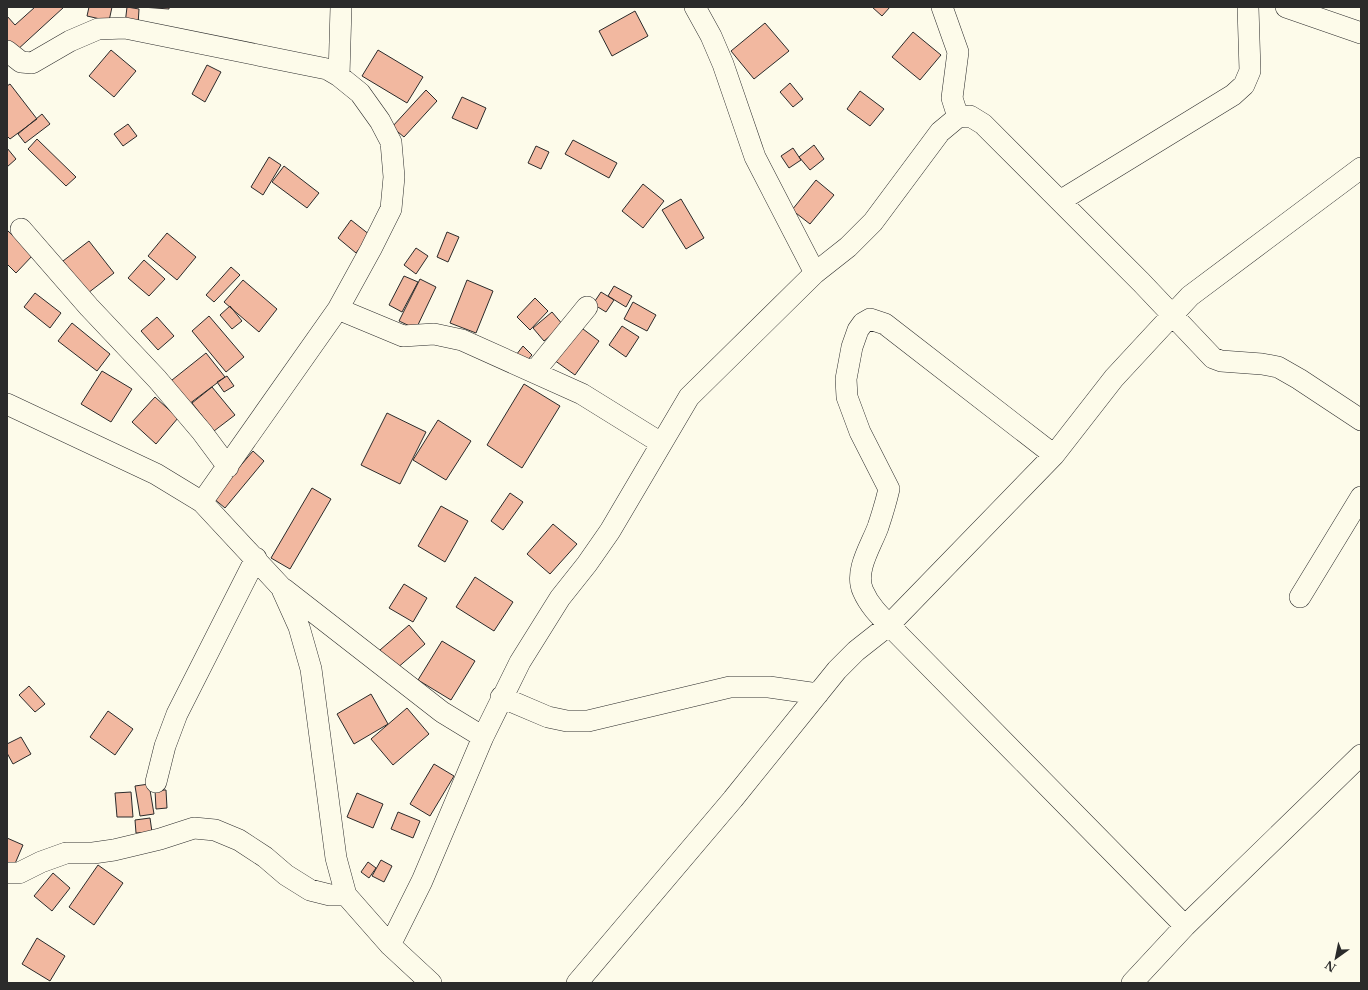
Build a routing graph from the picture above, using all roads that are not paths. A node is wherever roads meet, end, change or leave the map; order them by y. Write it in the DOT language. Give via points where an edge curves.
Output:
graph roads {
  1 [pos="341,7"];
  2 [pos="695,7"];
  3 [pos="942,7"];
  4 [pos="1248,7"];
  5 [pos="1286,7"];
  6 [pos="1361,33"];
  7 [pos="7,51"];
  8 [pos="339,76"];
  9 [pos="958,117"];
  10 [pos="1361,168"];
  11 [pos="1060,201"];
  12 [pos="21,229"];
  13 [pos="815,273"];
  14 [pos="587,307"];
  15 [pos="338,309"];
  16 [pos="1172,315"];
  17 [pos="534,372"];
  18 [pos="7,404"];
  19 [pos="1361,420"];
  20 [pos="661,443"];
  21 [pos="1054,455"];
  22 [pos="228,466"];
  23 [pos="1361,496"];
  24 [pos="202,502"];
  25 [pos="256,558"];
  26 [pos="281,587"];
  27 [pos="1300,597"];
  28 [pos="889,625"];
  29 [pos="818,694"];
  30 [pos="501,697"];
  31 [pos="483,736"];
  32 [pos="1361,755"];
  33 [pos="156,782"];
  34 [pos="7,873"];
  35 [pos="346,894"];
  36 [pos="1184,926"];
  37 [pos="390,945"];
  38 [pos="431,983"];
  39 [pos="578,983"];
  40 [pos="1132,983"];
  1 -- 8 [label="street"];
  2 -- 13 [label="street" via="723,64 755,157"];
  3 -- 9 [label="street" via="958,52 952,98"];
  4 -- 11 [label="street" via="1250,72 1244,85 1233,95"];
  5 -- 6 [label="street"];
  7 -- 8 [label="street" via="21,62 32,63 70,41 98,29 125,28 327,70"];
  8 -- 15 [label="street" via="360,93 380,120 391,142 394,177 391,209"];
  9 -- 11 [label="street" via="970,116 983,124"];
  9 -- 13 [label="street" via="940,132 873,222 848,247"];
  10 -- 16 [label="street" via="1190,296"];
  11 -- 16 [label="street"];
  12 -- 22 [label="street" via="89,307 157,379"];
  13 -- 20 [label="street" via="689,397"];
  14 -- 17 [label="street"];
  15 -- 17 [label="street" via="403,336 434,334 462,340"];
  15 -- 22 [label="street"];
  16 -- 19 [label="street" via="1213,358 1278,367"];
  16 -- 21 [label="street" via="1114,378"];
  17 -- 20 [label="street" via="582,394"];
  18 -- 24 [label="street" via="156,474"];
  20 -- 30 [label="street" via="610,531 560,598"];
  21 -- 28 [label="street"];
  21 -- 28 [label="street" via="885,324 870,319 863,323 852,347 846,379 847,397 860,432 889,489 864,560 862,590 871,607"];
  22 -- 24 [label="street"];
  23 -- 27 [label="street"];
  24 -- 25 [label="street"];
  25 -- 26 [label="street"];
  25 -- 33 [label="street" via="177,714 165,746"];
  26 -- 31 [label="street" via="442,712"];
  26 -- 35 [label="street" via="299,627 311,669 336,858"];
  28 -- 29 [label="street" via="856,650"];
  28 -- 36 [label="street"];
  29 -- 30 [label="street" via="770,687 730,688 588,721 548,718"];
  29 -- 39 [label="street" via="734,799"];
  30 -- 31 [label="street"];
  31 -- 37 [label="street" via="422,881"];
  32 -- 36 [label="street"];
  34 -- 35 [label="street" via="19,873 66,853 114,850 194,828 215,830 238,840 310,890 330,895"];
  35 -- 37 [label="street"];
  36 -- 40 [label="street"];
  37 -- 38 [label="street"];
}
